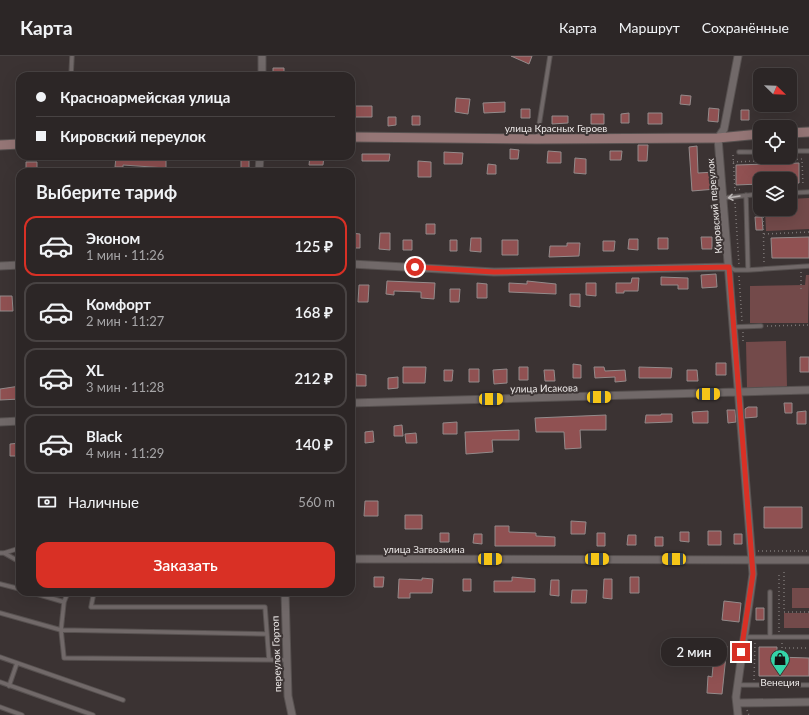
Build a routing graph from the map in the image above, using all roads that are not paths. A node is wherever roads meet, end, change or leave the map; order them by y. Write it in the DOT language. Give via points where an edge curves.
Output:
graph roads {
  1 [pos="72,56"];
  2 [pos="262,56"];
  3 [pos="550,56"];
  4 [pos="738,56"];
  5 [pos="72,72"];
  6 [pos="262,72"];
  7 [pos="809,132"];
  8 [pos="797,133"];
  9 [pos="753,135"];
  10 [pos="355,137"];
  11 [pos="718,138"];
  12 [pos="537,139"];
  13 [pos="16,144"];
  14 [pos="0,145"];
  15 [pos="797,151"];
  16 [pos="809,151"];
  17 [pos="739,152"];
  18 [pos="753,152"];
  19 [pos="809,192"];
  20 [pos="797,193"];
  21 [pos="753,194"];
  22 [pos="746,195"];
  23 [pos="722,198"];
  24 [pos="355,264"];
  25 [pos="16,265"];
  26 [pos="0,266"];
  27 [pos="809,266"];
  28 [pos="729,267"];
  29 [pos="748,270"];
  30 [pos="761,326"];
  31 [pos="734,327"];
  32 [pos="809,390"];
  33 [pos="739,393"];
  34 [pos="355,403"];
  35 [pos="16,421"];
  36 [pos="0,422"];
  37 [pos="16,549"];
  38 [pos="2,553"];
  39 [pos="355,559"];
  40 [pos="751,559"];
  41 [pos="16,560"];
  42 [pos="809,560"];
  43 [pos="0,584"];
  44 [pos="16,588"];
  45 [pos="770,592"];
  46 [pos="44,596"];
  47 [pos="66,596"];
  48 [pos="93,596"];
  49 [pos="285,596"];
  50 [pos="64,602"];
  51 [pos="0,613"];
  52 [pos="61,630"];
  53 [pos="267,634"];
  54 [pos="743,637"];
  55 [pos="770,637"];
  56 [pos="809,637"];
  57 [pos="0,657"];
  58 [pos="269,660"];
  59 [pos="286,660"];
  60 [pos="17,663"];
  61 [pos="0,682"];
  62 [pos="741,685"];
  63 [pos="809,685"];
  64 [pos="9,686"];
  65 [pos="123,700"];
  66 [pos="809,702"];
  67 [pos="737,703"];
  68 [pos="0,707"];
  69 [pos="22,715"];
  70 [pos="93,715"];
  71 [pos="292,715"];
  72 [pos="738,715"];
  1 -- 5 [label="lane"];
  2 -- 6 [label="street"];
  3 -- 12 [label="lane"];
  4 -- 11 [label="street, Кировский переулок" via="724,129"];
  7 -- 8 [label="main road"];
  9 -- 11 [label="main road, улица Красных Героев"];
  10 -- 12 [label="main road, улица Красных Героев"];
  11 -- 12 [label="main road, улица Красных Героев"];
  11 -- 23 [label="street, Кировский переулок"];
  13 -- 14 [label="main road"];
  15 -- 16 [label="lane"];
  17 -- 18 [label="lane"];
  19 -- 20 [label="lane"];
  21 -- 22 [label="lane"];
  22 -- 23 [label="lane, one-way"];
  22 -- 29 [label="lane"];
  23 -- 28 [label="street, Кировский переулок"];
  24 -- 28 [label="street" via="494,272"];
  25 -- 26 [label="street"];
  27 -- 29 [label="lane"];
  28 -- 29 [label="lane" via="735,270"];
  28 -- 31 [label="street, Кировский переулок"];
  30 -- 31 [label="lane"];
  31 -- 33 [label="street, Кировский переулок"];
  32 -- 33 [label="street, улица Исакова"];
  33 -- 34 [label="street, улица Исакова"];
  33 -- 40 [label="street, Кировский переулок"];
  35 -- 36 [label="street"];
  37 -- 38 [label="lane"];
  38 -- 41 [label="lane"];
  39 -- 40 [label="street, улица Загвозкина"];
  40 -- 42 [label="street, улица Загвозкина"];
  40 -- 54 [label="street, Кировский переулок" via="753,574"];
  43 -- 44 [label="lane"];
  45 -- 55 [label="lane"];
  46 -- 50 [label="lane"];
  47 -- 50 [label="lane"];
  48 -- 53 [label="lane" via="91,607 265,607"];
  49 -- 59 [label="street, переулок Гортоп"];
  50 -- 52 [label="lane"];
  51 -- 52 [label="lane"];
  52 -- 53 [label="lane"];
  52 -- 58 [label="lane" via="64,658"];
  53 -- 58 [label="lane"];
  54 -- 55 [label="lane"];
  54 -- 67 [label="street, Кировский переулок"];
  55 -- 56 [label="lane"];
  57 -- 60 [label="lane"];
  58 -- 59 [label="lane"];
  59 -- 71 [label="street, переулок Гортоп"];
  60 -- 64 [label="lane"];
  60 -- 65 [label="lane"];
  61 -- 64 [label="lane"];
  62 -- 63 [label="lane"];
  64 -- 70 [label="lane"];
  66 -- 67 [label="street"];
  67 -- 72 [label="street, Кировский переулок"];
  68 -- 69 [label="lane"];
}
